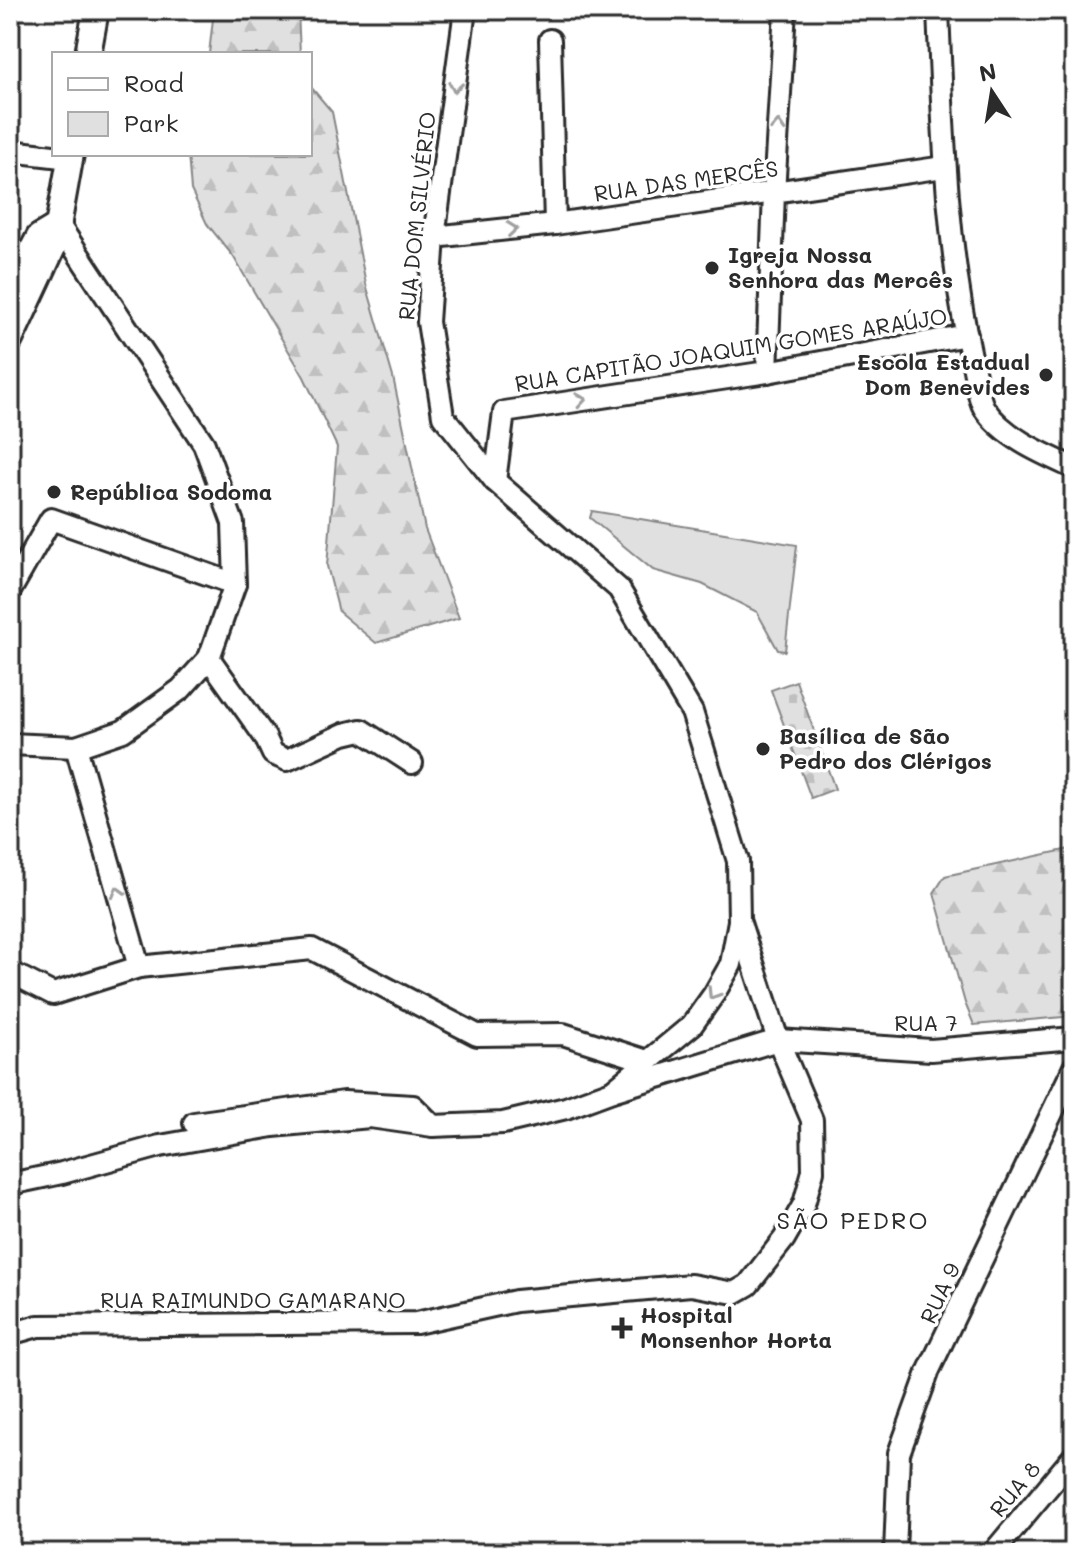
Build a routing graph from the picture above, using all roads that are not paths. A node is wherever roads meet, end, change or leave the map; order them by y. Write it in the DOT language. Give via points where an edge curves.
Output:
graph roads {
  1 [pos="96,10"];
  2 [pos="465,10"];
  3 [pos="785,10"];
  4 [pos="938,10"];
  5 [pos="550,40"];
  6 [pos="88,52"];
  7 [pos="10,151"];
  8 [pos="52,154"];
  9 [pos="70,156"];
  10 [pos="944,167"];
  11 [pos="774,193"];
  12 [pos="555,224"];
  13 [pos="59,225"];
  14 [pos="434,237"];
  15 [pos="10,292"];
  16 [pos="967,335"];
  17 [pos="10,340"];
  18 [pos="767,372"];
  19 [pos="1074,468"];
  20 [pos="495,481"];
  21 [pos="235,584"];
  22 [pos="10,591"];
  23 [pos="209,658"];
  24 [pos="10,744"];
  25 [pos="76,747"];
  26 [pos="412,763"];
  27 [pos="739,921"];
  28 [pos="139,967"];
  29 [pos="10,972"];
  30 [pos="1074,1038"];
  31 [pos="778,1040"];
  32 [pos="647,1061"];
  33 [pos="1074,1067"];
  34 [pos="612,1091"];
  35 [pos="194,1123"];
  36 [pos="433,1126"];
  37 [pos="10,1184"];
  38 [pos="10,1334"];
  39 [pos="1074,1456"];
  40 [pos="895,1553"];
  41 [pos="993,1553"];
  1 -- 6 [label="street"];
  2 -- 14 [label="street, RUA DOM SILVÉRIO, one-way"];
  11 -- 3 [label="street, one-way"];
  4 -- 10 [label="street"];
  5 -- 12 [label="street"];
  7 -- 8 [label="street"];
  9 -- 13 [label="street"];
  10 -- 11 [label="street, RUA DAS MERCÊS"];
  10 -- 16 [label="street"];
  11 -- 12 [label="street, RUA DAS MERCÊS"];
  11 -- 18 [label="street"];
  14 -- 12 [label="street, RUA DAS MERCÊS, one-way"];
  13 -- 15 [label="street" via="39,237"];
  13 -- 17 [label="street"];
  13 -- 21 [label="street" via="204,444 233,523"];
  14 -- 20 [label="street, RUA DOM SILVÉRIO" via="428,322 443,416"];
  16 -- 18 [label="street, RUA CAPITÃO JOAQUIM GOMES ARAÚJO"];
  16 -- 19 [label="street" via="983,406 999,425"];
  20 -- 18 [label="street, RUA CAPITÃO JOAQUIM GOMES ARAÚJO, one-way" via="504,412"];
  20 -- 27 [label="street, RUA DOM SILVÉRIO" via="619,589 692,712 738,861"];
  21 -- 22 [label="street" via="51,519"];
  21 -- 23 [label="street"];
  23 -- 25 [label="street" via="181,689 123,731"];
  23 -- 26 [label="street" via="273,754 287,760 361,730"];
  24 -- 25 [label="street"];
  28 -- 25 [label="street, one-way"];
  27 -- 31 [label="street"];
  27 -- 32 [label="street, one-way" via="731,964 714,994 692,1025"];
  28 -- 29 [label="street" via="53,994"];
  28 -- 32 [label="street" via="312,949 477,1035 563,1034"];
  30 -- 31 [label="street, RUA 7" via="931,1050"];
  31 -- 34 [label="street"];
  31 -- 38 [label="street, RUA RAIMUNDO GAMARANO" via="812,1120 813,1171 804,1204 784,1239 748,1285 734,1293 691,1285 632,1289 516,1301 416,1323 38,1326"];
  32 -- 34 [label="street"];
  33 -- 40 [label="street, RUA 9" via="929,1370 899,1453"];
  34 -- 36 [label="street" via="503,1123"];
  35 -- 36 [label="street" via="344,1102 413,1106"];
  36 -- 37 [label="street" via="370,1117 273,1126 160,1146"];
  39 -- 41 [label="street, RUA 8"];
}
